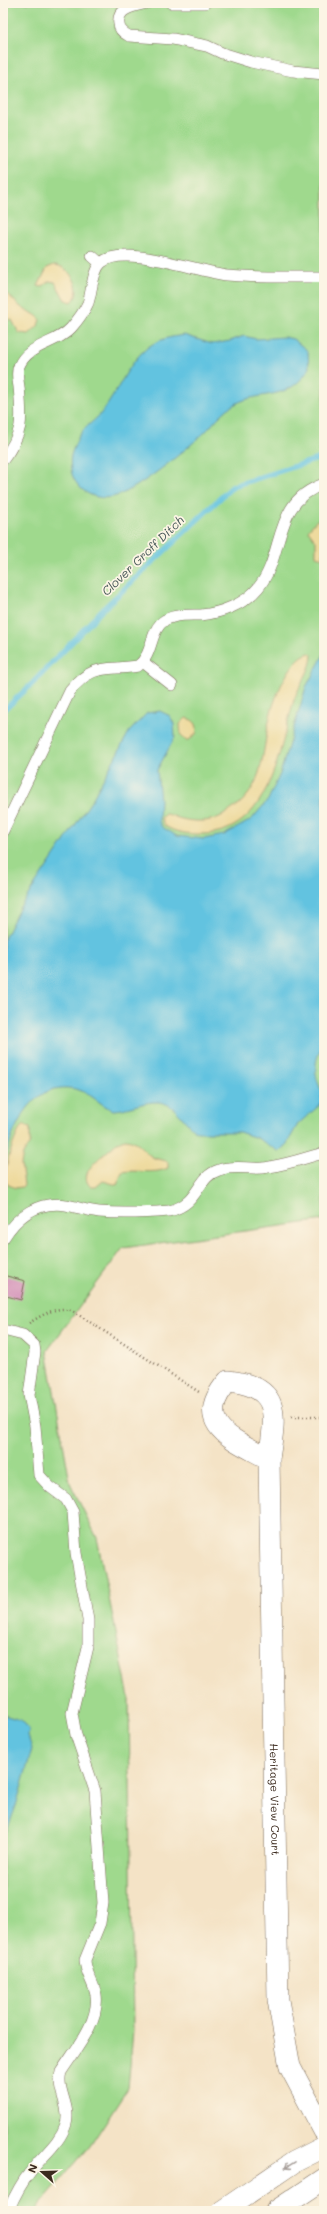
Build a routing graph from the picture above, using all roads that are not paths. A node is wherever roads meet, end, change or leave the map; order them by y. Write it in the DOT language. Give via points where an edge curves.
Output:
graph roads {
  1 [pos="147,3"];
  2 [pos="171,3"];
  3 [pos="205,3"];
  4 [pos="324,74"];
  5 [pos="324,277"];
  6 [pos="3,460"];
  7 [pos="324,484"];
  8 [pos="143,662"];
  9 [pos="172,685"];
  10 [pos="3,831"];
  11 [pos="324,1153"];
  12 [pos="3,1239"];
  13 [pos="6,1330"];
  14 [pos="269,1459"];
  15 [pos="324,2131"];
  16 [pos="324,2147"];
  17 [pos="324,2180"];
  18 [pos="8,2211"];
  19 [pos="222,2211"];
  20 [pos="276,2211"];
  1 -- 4 [label="lane" via="123,10 118,22 124,33 129,36 192,43 293,72"];
  2 -- 3 [label="lane"];
  5 -- 6 [label="lane" via="228,275 198,271 140,256 96,259 88,304 75,323 59,338 28,353 18,367 22,423"];
  7 -- 8 [label="lane" via="307,491 293,507 278,538 263,580 253,593 217,612 175,616 163,621 158,626"];
  8 -- 9 [label="lane"];
  8 -- 10 [label="lane" via="129,667 96,670 78,680 70,691"];
  11 -- 12 [label="lane" via="272,1167 220,1169 205,1180 188,1203 169,1211 99,1212 65,1205 45,1206 15,1220"];
  13 -- 18 [label="lane" via="22,1335 34,1345 29,1395 35,1426 39,1475 70,1504 76,1522 76,1553 89,1640 74,1700 72,1722 95,1791 103,1903 100,1923 85,1960 95,1993 96,2008 83,2041 59,2078 67,2106 66,2123 56,2143 22,2183"];
  14 -- 14 [label="street, Heritage View Court" via="227,1436 218,1426 213,1407 218,1392 228,1381 242,1382 268,1397 275,1417"];
  14 -- 15 [label="street, Heritage View Court" via="278,2000 290,2068"];
  16 -- 19 [label="street, one-way" via="294,2162"];
  17 -- 20 [label="street"];
}
